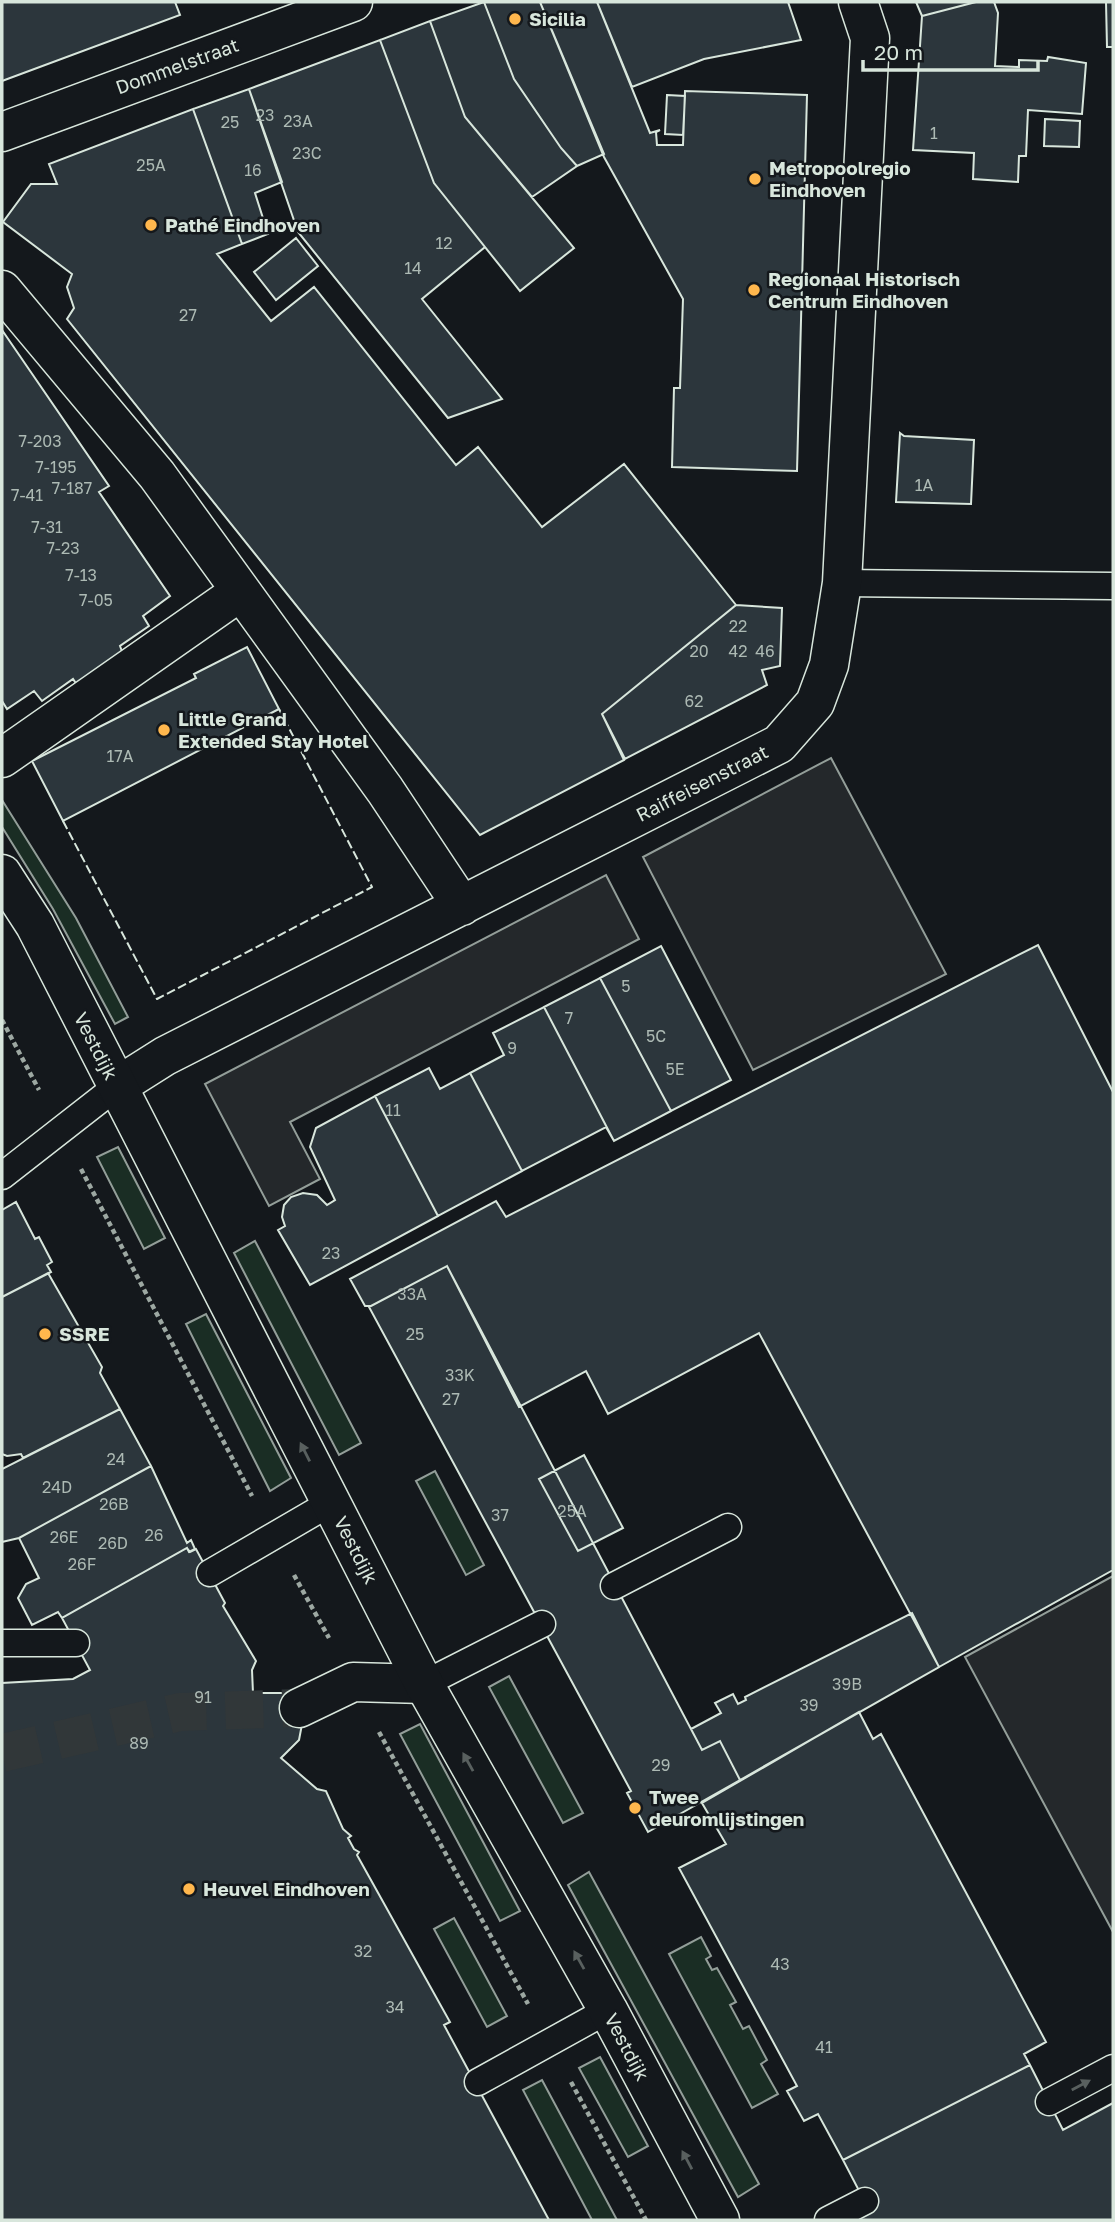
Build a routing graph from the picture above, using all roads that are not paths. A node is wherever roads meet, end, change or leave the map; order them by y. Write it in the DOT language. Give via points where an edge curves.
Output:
graph roads {
  1 [pos="353,2"];
  2 [pos="858,2"];
  3 [pos="2,132"];
  4 [pos="2,290"];
  5 [pos="842,583"];
  6 [pos="1113,586"];
  7 [pos="241,591"];
  8 [pos="2,758"];
  9 [pos="2,874"];
  10 [pos="462,906"];
  11 [pos="116,1087"];
  12 [pos="2,1176"];
  13 [pos="332,1502"];
  14 [pos="727,1527"];
  15 [pos="210,1573"];
  16 [pos="614,1586"];
  17 [pos="542,1624"];
  18 [pos="2,1643"];
  19 [pos="76,1643"];
  20 [pos="424,1684"];
  21 [pos="299,1708"];
  22 [pos="608,2010"];
  23 [pos="1113,2068"];
  24 [pos="478,2082"];
  25 [pos="1049,2102"];
  26 [pos="865,2201"];
  27 [pos="720,2220"];
  28 [pos="828,2220"];
  1 -- 3 [label="street, Dommelstraat"];
  2 -- 5 [label="street, Raiffeisenstraat" via="870,38"];
  4 -- 7 [label="street" via="157,475"];
  5 -- 6 [label="lane"];
  5 -- 10 [label="street, Raiffeisenstraat" via="829,665 815,703 779,744"];
  7 -- 8 [label="street"];
  7 -- 10 [label="street" via="386,790"];
  9 -- 11 [label="street, Vestdijk" via="36,926"];
  10 -- 11 [label="street, Raiffeisenstraat" via="165,1056"];
  11 -- 12 [label="lane, Raiffeisenstraat"];
  13 -- 11 [label="street, Vestdijk, one-way"];
  13 -- 15 [label="lane"];
  13 -- 20 [label="street, Vestdijk"];
  14 -- 16 [label="lane"];
  17 -- 20 [label="lane"];
  18 -- 19 [label="lane"];
  20 -- 21 [label="street" via="353,1682"];
  22 -- 20 [label="street, Vestdijk, one-way"];
  22 -- 24 [label="lane"];
  27 -- 22 [label="street, Vestdijk, one-way"];
  25 -- 23 [label="lane, one-way"];
  26 -- 28 [label="lane"];
}
